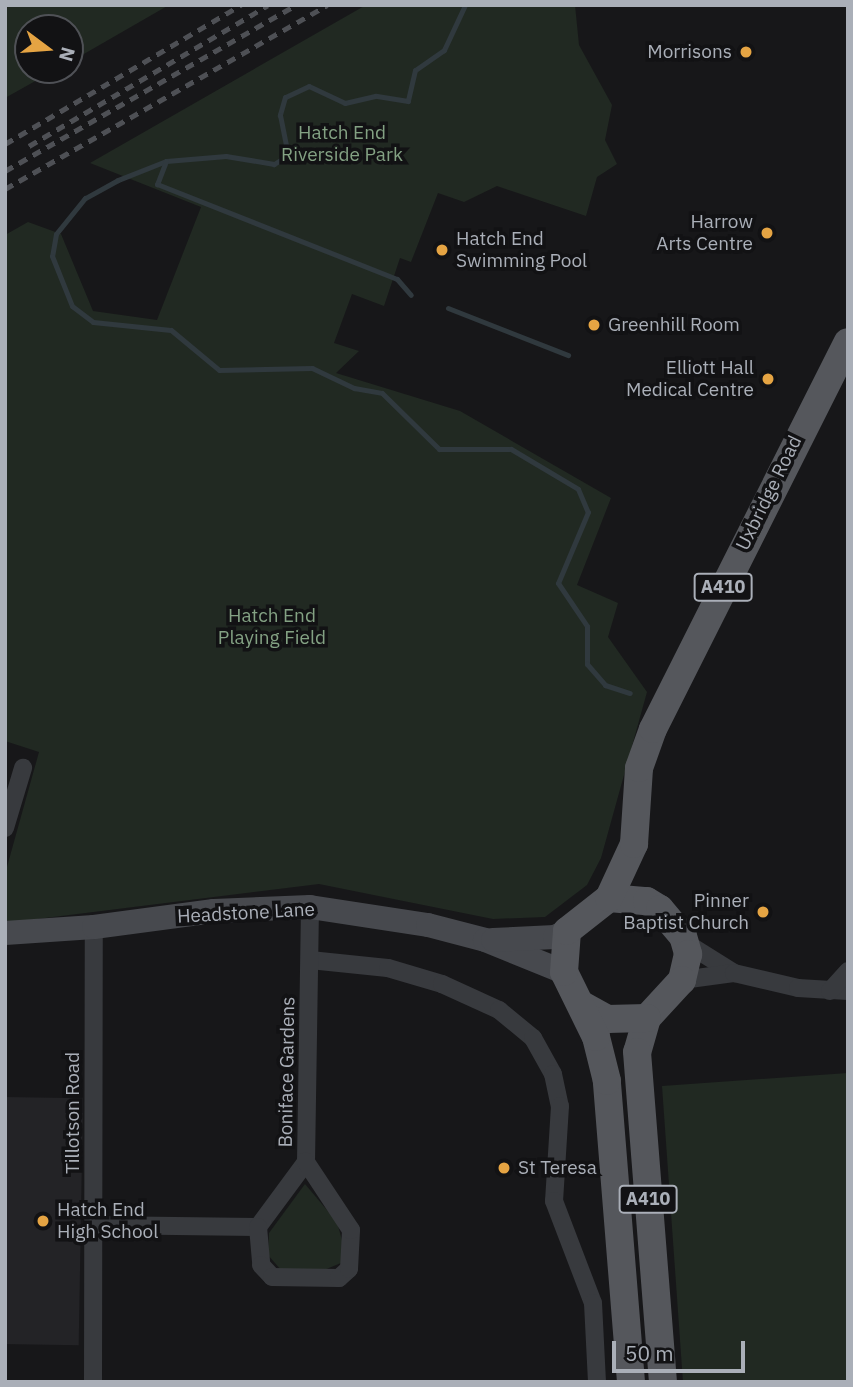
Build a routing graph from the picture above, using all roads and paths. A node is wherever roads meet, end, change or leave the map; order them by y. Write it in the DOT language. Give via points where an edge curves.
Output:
graph roads {
  1 [pos="848,342"];
  2 [pos="23,768"];
  3 [pos="5,828"];
  4 [pos="634,844"];
  5 [pos="610,898"];
  6 [pos="647,901"];
  7 [pos="310,907"];
  8 [pos="94,927"];
  9 [pos="567,930"];
  10 [pos="5,933"];
  11 [pos="485,940"];
  12 [pos="686,943"];
  13 [pos="310,960"];
  14 [pos="848,971"];
  15 [pos="564,972"];
  16 [pos="734,973"];
  17 [pos="682,980"];
  18 [pos="839,991"];
  19 [pos="582,1005"];
  20 [pos="647,1018"];
  21 [pos="306,1162"];
  22 [pos="94,1225"];
  23 [pos="258,1227"];
  24 [pos="93,1382"];
  25 [pos="597,1382"];
  26 [pos="631,1382"];
  27 [pos="663,1382"];
  1 -- 4 [label="main road, Uxbridge Road / A410" via="653,729 639,768"];
  2 -- 3 [label="street"];
  4 -- 5 [label="main road, Uxbridge Road / A410"];
  4 -- 6 [label="main road, Uxbridge Road / A410"];
  5 -- 6 [label="main road"];
  5 -- 9 [label="main road, Uxbridge Road"];
  6 -- 12 [label="main road" via="671,919"];
  7 -- 8 [label="street, Headstone Lane" via="215,911"];
  7 -- 11 [label="street, Headstone Lane" via="428,925"];
  7 -- 13 [label="street, Boniface Gardens"];
  8 -- 10 [label="street, Headstone Lane"];
  8 -- 22 [label="street, Tillotson Road"];
  9 -- 11 [label="street, Headstone Lane" via="555,937"];
  9 -- 15 [label="main road"];
  11 -- 15 [label="street, Headstone Lane"];
  12 -- 16 [label="street"];
  12 -- 17 [label="main road"];
  13 -- 21 [label="street, Boniface Gardens"];
  13 -- 25 [label="street" via="387,968 442,984 499,1010 533,1038 554,1074 560,1106 554,1201 593,1303"];
  14 -- 18 [label="street"];
  15 -- 19 [label="main road"];
  16 -- 17 [label="street"];
  16 -- 18 [label="street"];
  17 -- 20 [label="main road"];
  19 -- 20 [label="main road" via="607,1019"];
  19 -- 26 [label="main road, A410" via="603,1055 607,1081"];
  20 -- 27 [label="main road, A410" via="637,1052"];
  21 -- 23 [label="street, Boniface Gardens"];
  21 -- 23 [label="street" via="351,1230 349,1269 339,1278 272,1277 261,1265"];
  22 -- 23 [label="street"];
  22 -- 24 [label="street, Tillotson Road"];
}
